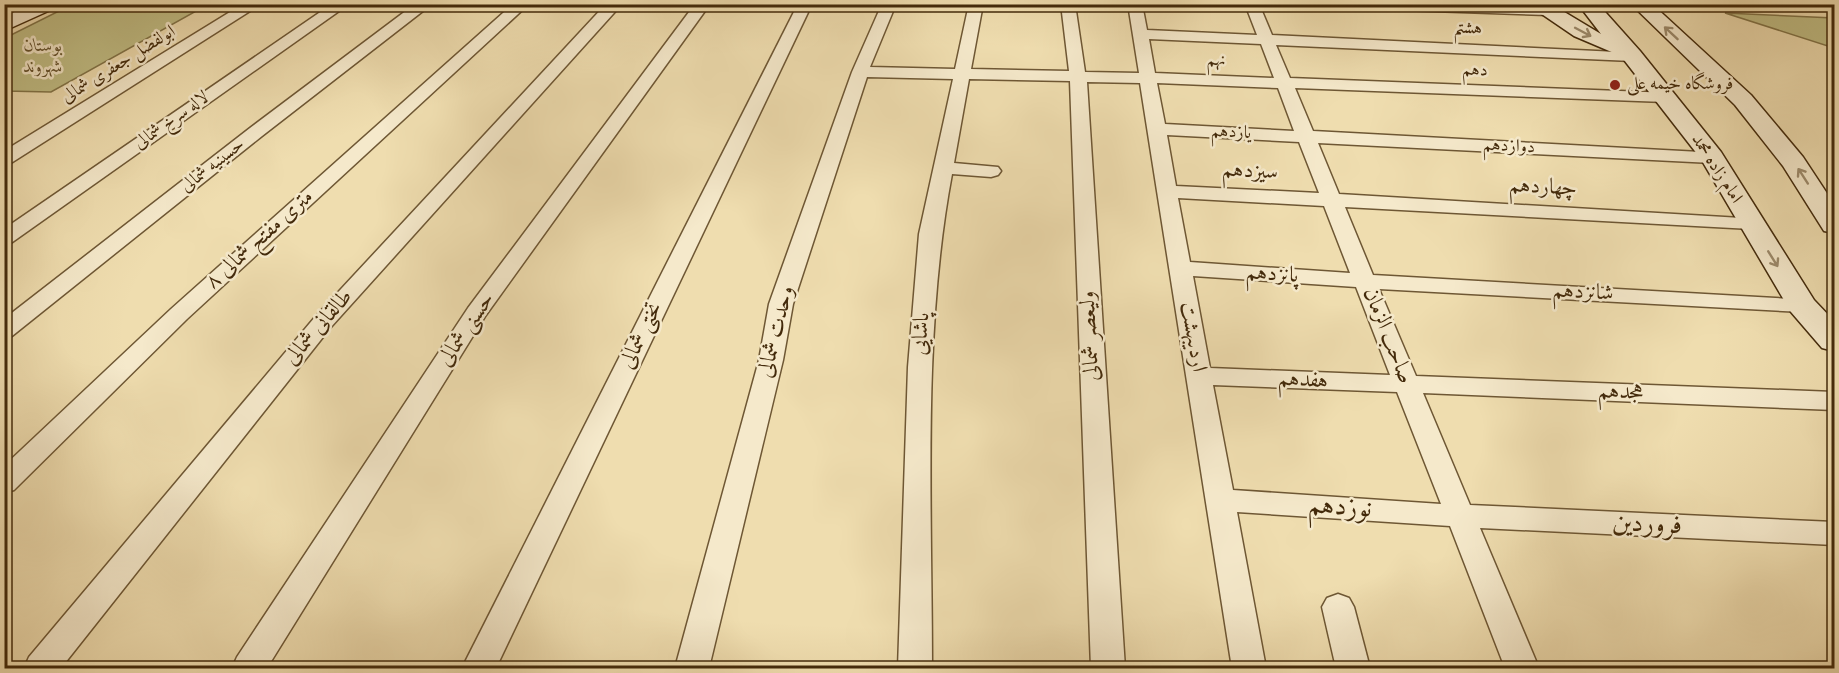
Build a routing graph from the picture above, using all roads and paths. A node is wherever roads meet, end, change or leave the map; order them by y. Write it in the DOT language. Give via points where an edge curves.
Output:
graph roads {
  1 [pos="48,4"];
  2 [pos="254,4"];
  3 [pos="342,4"];
  4 [pos="425,4"];
  5 [pos="522,4"];
  6 [pos="615,4"];
  7 [pos="703,4"];
  8 [pos="805,4"];
  9 [pos="889,4"];
  10 [pos="976,4"];
  11 [pos="1068,4"];
  12 [pos="1135,4"];
  13 [pos="1252,4"];
  14 [pos="1343,4"];
  15 [pos="1587,4"];
  16 [pos="1640,4"];
  17 [pos="1542,8"];
  18 [pos="4,25"];
  19 [pos="1140,34"];
  20 [pos="1266,40"];
  21 [pos="1632,56"];
  22 [pos="860,72"];
  23 [pos="963,73"];
  24 [pos="1078,77"];
  25 [pos="1147,78"];
  26 [pos="1284,83"];
  27 [pos="1665,97"];
  28 [pos="1156,129"];
  29 [pos="1306,137"];
  30 [pos="1712,157"];
  31 [pos="4,159"];
  32 [pos="943,168"];
  33 [pos="991,171"];
  34 [pos="1167,191"];
  35 [pos="1331,201"];
  36 [pos="1751,223"];
  37 [pos="1834,225"];
  38 [pos="4,239"];
  39 [pos="1180,268"];
  40 [pos="1364,281"];
  41 [pos="1802,305"];
  42 [pos="4,331"];
  43 [pos="1834,341"];
  44 [pos="1198,376"];
  45 [pos="1407,386"];
  46 [pos="1834,401"];
  47 [pos="4,483"];
  48 [pos="1220,500"];
  49 [pos="1460,516"];
  50 [pos="1834,534"];
  51 [pos="1338,607"];
  52 [pos="41,669"];
  53 [pos="249,669"];
  54 [pos="479,669"];
  55 [pos="692,669"];
  56 [pos="915,669"];
  57 [pos="1108,669"];
  58 [pos="1249,669"];
  59 [pos="1353,669"];
  60 [pos="1522,669"];
  1 -- 18 [label="street"];
  2 -- 31 [label="street, ابولفضل جعفری شمالی"];
  3 -- 38 [label="street, لاله سرخ شمالی"];
  4 -- 42 [label="street, حسینیه شمالی"];
  5 -- 47 [label="street, ۸ متری مفتح شمالی" via="178,314"];
  6 -- 52 [label="street, طالقانی شمالی" via="322,322"];
  7 -- 53 [label="street, حسنی شمالی" via="476,313"];
  8 -- 54 [label="street, تختی شمالی"];
  9 -- 22 [label="street, وحدت شمالی"];
  10 -- 23 [label="street, پاشایی"];
  11 -- 24 [label="street, ولیعصر شمالی"];
  12 -- 19 [label="street, اردیبهشت"];
  13 -- 20 [label="street, صاحب الزمان"];
  14 -- 17 [label="street"];
  15 -- 21 [label="street, امام زاده محمد"];
  37 -- 16 [label="street, one-way" via="1794,163 1743,100"];
  17 -- 21 [label="street, one-way"];
  19 -- 20 [label="street, هشتم"];
  19 -- 25 [label="street, اردیبهشت"];
  20 -- 21 [label="street, هشتم"];
  20 -- 26 [label="street, صاحب الزمان"];
  21 -- 27 [label="street, امام زاده محمد"];
  22 -- 23 [label="street, نهم"];
  22 -- 55 [label="street, وحدت شمالی" via="781,304 771,360"];
  23 -- 24 [label="street, نهم"];
  23 -- 32 [label="street, پاشایی"];
  24 -- 25 [label="street, نهم"];
  24 -- 57 [label="street, ولیعصر شمالی"];
  25 -- 26 [label="street, نهم"];
  25 -- 28 [label="street, اردیبهشت"];
  26 -- 27 [label="street, دهم"];
  26 -- 29 [label="street, صاحب الزمان"];
  27 -- 30 [label="street, امام زاده محمد"];
  28 -- 29 [label="street, یازدهم"];
  28 -- 34 [label="street, اردیبهشت"];
  29 -- 30 [label="street, دوازدهم"];
  29 -- 35 [label="street, صاحب الزمان"];
  30 -- 36 [label="street, امام زاده محمد"];
  32 -- 33 [label="street"];
  32 -- 56 [label="street, پاشایی" via="930,234 921,356"];
  34 -- 35 [label="street, سیزدهم"];
  34 -- 39 [label="street, اردیبهشت"];
  35 -- 36 [label="street, چهاردهم"];
  35 -- 40 [label="street, صاحب الزمان"];
  36 -- 41 [label="street, امام زاده محمد, one-way"];
  39 -- 40 [label="street, پانزدهم"];
  39 -- 44 [label="street, اردیبهشت"];
  40 -- 41 [label="street, شانزدهم"];
  40 -- 45 [label="street, صاحب الزمان"];
  41 -- 43 [label="street, امام زاده محمد"];
  44 -- 45 [label="street, هفدهم"];
  44 -- 48 [label="street, اردیبهشت"];
  45 -- 46 [label="street, هجدهم"];
  45 -- 49 [label="street, صاحب الزمان"];
  48 -- 49 [label="street, نوزدهم"];
  48 -- 58 [label="street, اردیبهشت"];
  49 -- 50 [label="street, فروردین"];
  49 -- 60 [label="street, صاحب الزمان"];
  51 -- 59 [label="street"];
}
